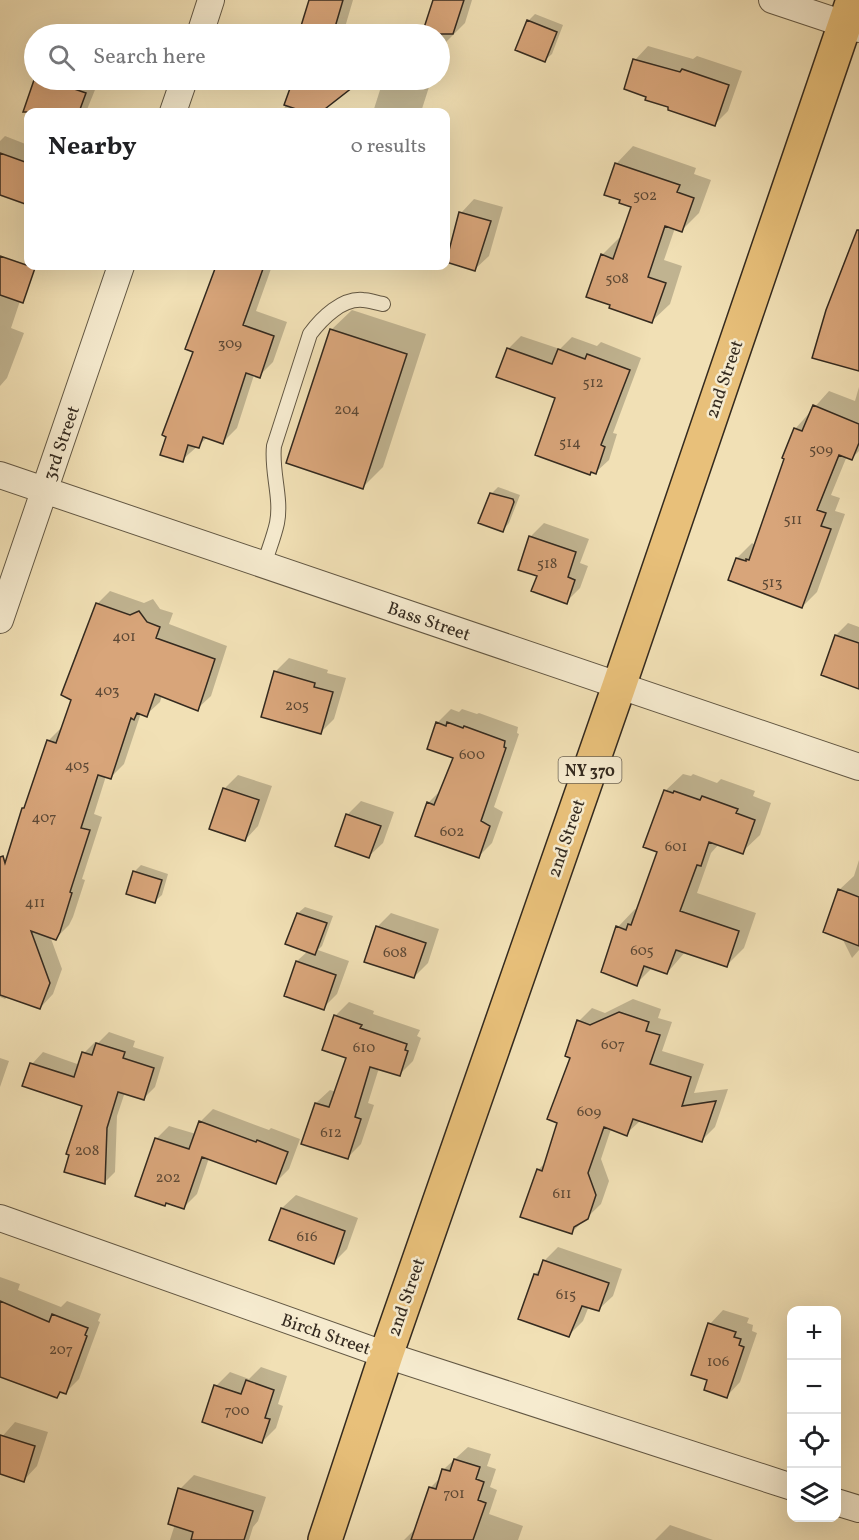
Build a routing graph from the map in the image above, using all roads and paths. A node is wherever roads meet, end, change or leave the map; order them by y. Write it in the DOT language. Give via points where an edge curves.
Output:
graph roads {
  1 [pos="211,0"];
  2 [pos="772,0"];
  3 [pos="852,18"];
  4 [pos="203,24"];
  5 [pos="181,90"];
  6 [pos="174,108"];
  7 [pos="120,270"];
  8 [pos="383,304"];
  9 [pos="0,474"];
  10 [pos="45,490"];
  11 [pos="264,565"];
  12 [pos="0,620"];
  13 [pos="619,686"];
  14 [pos="859,767"];
  15 [pos="0,1218"];
  16 [pos="386,1355"];
  17 [pos="787,1485"];
  18 [pos="841,1503"];
  19 [pos="859,1509"];
  20 [pos="325,1540"];
  1 -- 4 [label="street"];
  2 -- 3 [label="street"];
  3 -- 13 [label="main road, 2nd Street / NY 370"];
  5 -- 6 [label="street"];
  7 -- 10 [label="street, 3rd Street"];
  8 -- 11 [label="lane" via="362,299 351,301 322,319 310,334 274,446 277,522"];
  9 -- 10 [label="street, Bass Street"];
  10 -- 11 [label="street, Bass Street"];
  10 -- 12 [label="street, 3rd Street"];
  11 -- 13 [label="street, Bass Street"];
  13 -- 14 [label="street, Bass Street"];
  13 -- 16 [label="main road, 2nd Street / NY 370"];
  15 -- 16 [label="street, Birch Street"];
  16 -- 17 [label="street, Birch Street"];
  16 -- 20 [label="main road, 2nd Street / NY 370"];
  18 -- 19 [label="street"];
}
